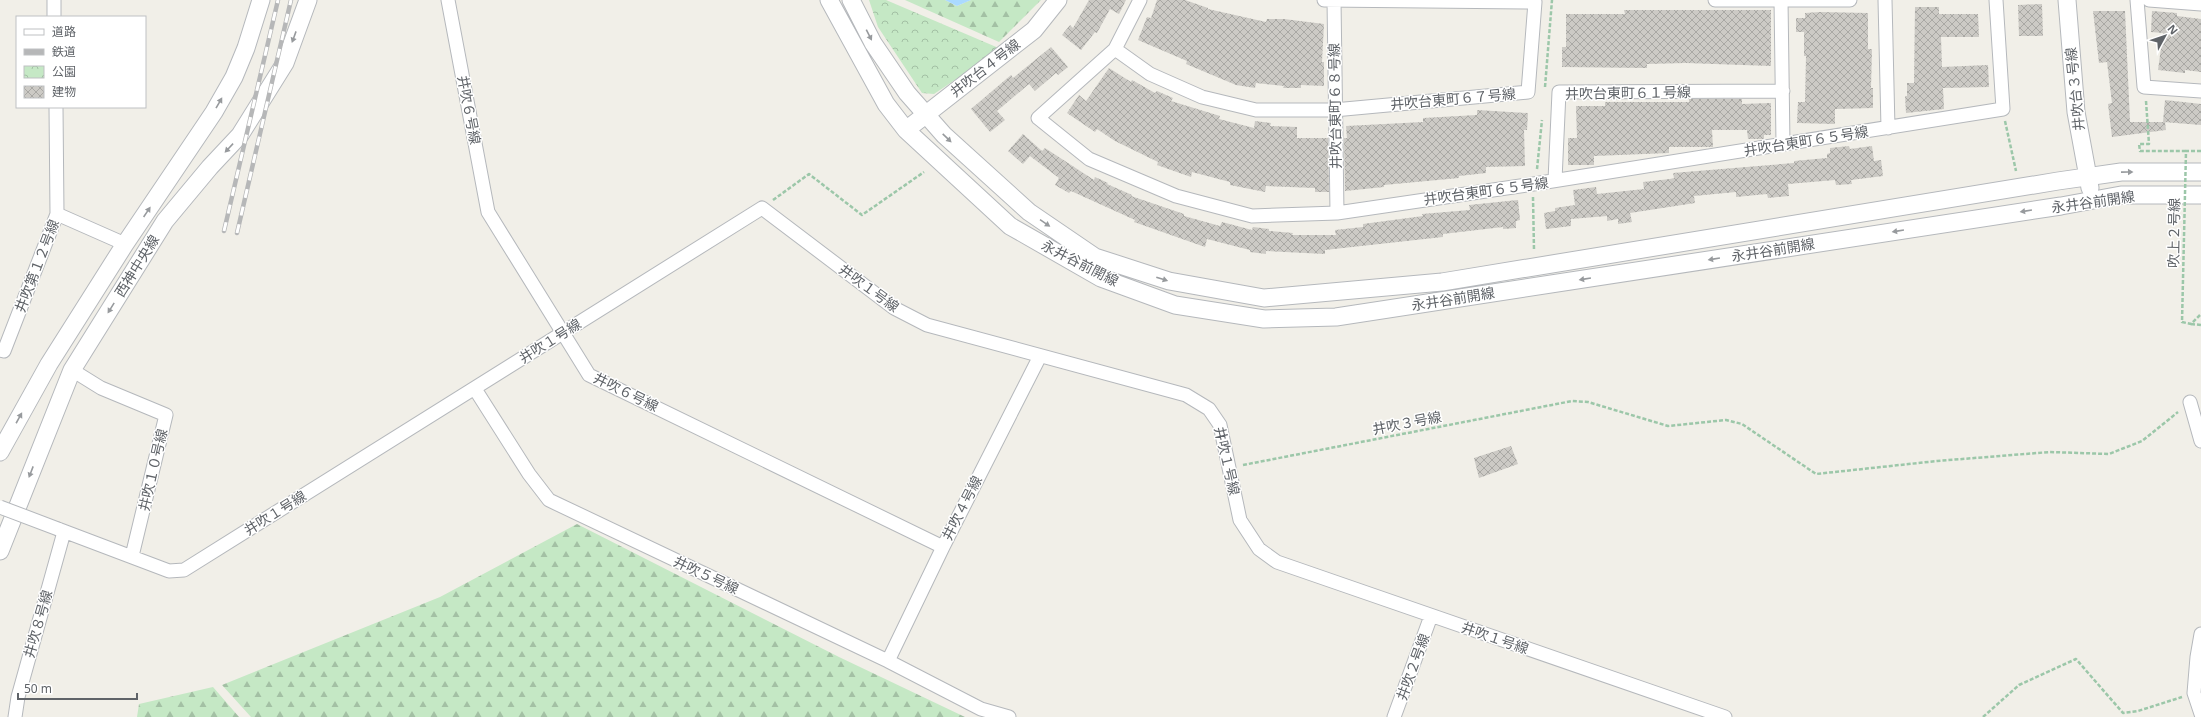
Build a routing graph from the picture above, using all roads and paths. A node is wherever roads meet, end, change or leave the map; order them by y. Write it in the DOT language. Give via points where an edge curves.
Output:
graph roads {
  1 [pos="54,0"];
  2 [pos="261,0"];
  3 [pos="308,0"];
  4 [pos="448,0"];
  5 [pos="829,0"];
  6 [pos="852,0"];
  7 [pos="1058,0"];
  8 [pos="1140,0"];
  9 [pos="1324,0"];
  10 [pos="1334,0"];
  11 [pos="1715,0"];
  12 [pos="1781,0"];
  13 [pos="1850,0"];
  14 [pos="1885,0"];
  15 [pos="1996,0"];
  16 [pos="2067,0"];
  17 [pos="2137,0"];
  18 [pos="2149,0"];
  19 [pos="2201,4"];
  20 [pos="54,16"];
  21 [pos="1115,50"];
  22 [pos="2144,87"];
  23 [pos="1783,91"];
  24 [pos="2201,91"];
  25 [pos="56,108"];
  26 [pos="2003,109"];
  27 [pos="1334,110"];
  28 [pos="926,115"];
  29 [pos="1888,128"];
  30 [pos="906,130"];
  31 [pos="1784,144"];
  32 [pos="2186,151"];
  33 [pos="2201,152"];
  34 [pos="924,172"];
  35 [pos="2201,172"];
  36 [pos="2088,177"];
  37 [pos="1554,180"];
  38 [pos="1535,184"];
  39 [pos="2020,187"];
  40 [pos="2201,195"];
  41 [pos="2092,200"];
  42 [pos="762,208"];
  43 [pos="1337,213"];
  44 [pos="57,214"];
  45 [pos="125,244"];
  46 [pos="1534,267"];
  47 [pos="2201,314"];
  48 [pos="2191,324"];
  49 [pos="2201,325"];
  50 [pos="562,334"];
  51 [pos="2,351"];
  52 [pos="1040,356"];
  53 [pos="72,370"];
  54 [pos="475,389"];
  55 [pos="2190,402"];
  56 [pos="2201,441"];
  57 [pos="0,452"];
  58 [pos="1229,468"];
  59 [pos="0,507"];
  60 [pos="61,531"];
  61 [pos="942,547"];
  62 [pos="0,552"];
  63 [pos="132,556"];
  64 [pos="1431,616"];
  65 [pos="2201,634"];
  66 [pos="888,661"];
  67 [pos="2194,693"];
  68 [pos="2201,714"];
  69 [pos="15,717"];
  70 [pos="1009,717"];
  71 [pos="1394,717"];
  72 [pos="1725,717"];
  73 [pos="1983,717"];
  1 -- 20 [label="street"];
  45 -- 2 [label="street, 西神中央線, one-way" via="202,132 234,77"];
  3 -- 53 [label="street, 西神中央線, one-way" via="285,63 240,135 165,222"];
  4 -- 50 [label="street, 井吹６号線" via="488,212"];
  5 -- 30 [label="street, 永井谷前開線" via="886,104"];
  6 -- 28 [label="street, 永井谷前開線, one-way" via="873,43 907,93"];
  7 -- 28 [label="street, 井吹台４号線" via="1034,30"];
  8 -- 21 [label="street, 井吹台東町６５号線"];
  9 -- 10 [label="street, 井吹台東町６７号線"];
  10 -- 27 [label="street, 井吹台東町６８号線"];
  10 -- 27 [label="street, 井吹台東町６７号線" via="1535,2 1528,92"];
  11 -- 12 [label="street"];
  12 -- 13 [label="street"];
  12 -- 23 [label="street"];
  14 -- 29 [label="street"];
  15 -- 26 [label="street"];
  16 -- 36 [label="street, 井吹台３号線" via="2076,112"];
  17 -- 22 [label="street"];
  18 -- 19 [label="street"];
  21 -- 27 [label="street, 井吹台東町６７号線" via="1150,74 1202,97 1256,110"];
  21 -- 43 [label="street, 井吹台東町６５号線" via="1038,118 1089,159 1176,196 1252,216"];
  22 -- 24 [label="street"];
  22 -- 32 [label="path" via="2150,144 2139,144 2140,151"];
  23 -- 31 [label="street"];
  23 -- 37 [label="street, 井吹台東町６１号線" via="1559,92"];
  25 -- 44 [label="street, 井吹第１２号線"];
  26 -- 29 [label="street, 井吹台東町６５号線"];
  26 -- 39 [label="path"];
  27 -- 43 [label="street, 井吹台東町６８号線"];
  28 -- 30 [label="street, 井吹台４号線"];
  28 -- 46 [label="street, 永井谷前開線, one-way" via="944,135 1029,212 1095,257 1169,281 1264,298 1442,282"];
  29 -- 31 [label="street, 井吹台東町６５号線"];
  41 -- 30 [label="street, 永井谷前開線, one-way" via="1336,317 1264,319 1175,305 1101,278 1010,226"];
  31 -- 37 [label="street, 井吹台東町６５号線"];
  32 -- 33 [label="path, bridge"];
  32 -- 48 [label="path, 吹上２号線, bridge" via="2182,322"];
  34 -- 42 [label="path" via="862,215 809,174"];
  36 -- 35 [label="street, 永井谷前開線, one-way" via="2121,172"];
  36 -- 39 [label="street, 永井谷前開線"];
  36 -- 41 [label="street, 井吹台３号線"];
  37 -- 38 [label="street, 井吹台東町６５号線"];
  38 -- 43 [label="street, 井吹台東町６５号線"];
  38 -- 46 [label="path"];
  39 -- 46 [label="street, 永井谷前開線"];
  40 -- 41 [label="street, 永井谷前開線" via="2120,195"];
  42 -- 50 [label="street, 井吹１号線"];
  42 -- 52 [label="street, 井吹１号線" via="894,308 927,325"];
  44 -- 45 [label="street"];
  44 -- 51 [label="street, 井吹第１２号線"];
  57 -- 45 [label="street, 西神中央線, one-way" via="49,364"];
  47 -- 48 [label="path, bridge"];
  48 -- 49 [label="path"];
  50 -- 54 [label="street, 井吹１号線"];
  50 -- 61 [label="street, 井吹６号線" via="590,375"];
  52 -- 58 [label="street, 井吹１号線" via="1186,395 1209,409 1220,425"];
  52 -- 61 [label="street, 井吹４号線"];
  53 -- 62 [label="street, 西神中央線, one-way"];
  53 -- 63 [label="street, 井吹１０号線" via="101,388 166,415"];
  54 -- 63 [label="street, 井吹１号線" via="184,570 169,571"];
  54 -- 66 [label="street, 井吹５号線" via="529,474 549,500"];
  55 -- 56 [label="street"];
  55 -- 58 [label="path, 井吹３号線" via="2142,441 2109,454 2050,452 1816,474 1742,424 1726,420 1668,426 1588,402 1572,401"];
  58 -- 64 [label="street, 井吹１号線" via="1240,520 1259,549 1277,562"];
  59 -- 60 [label="street, 井吹１号線, bridge"];
  60 -- 63 [label="street, 井吹１号線"];
  60 -- 69 [label="street, 井吹８号線"];
  61 -- 66 [label="street, 井吹４号線"];
  64 -- 71 [label="street, 井吹２号線"];
  64 -- 72 [label="street, 井吹１号線"];
  65 -- 67 [label="street"];
  66 -- 70 [label="street, 井吹５号線" via="982,709"];
  67 -- 68 [label="street"];
  67 -- 73 [label="path" via="2138,711 2123,713 2076,659 2019,686"];
}
